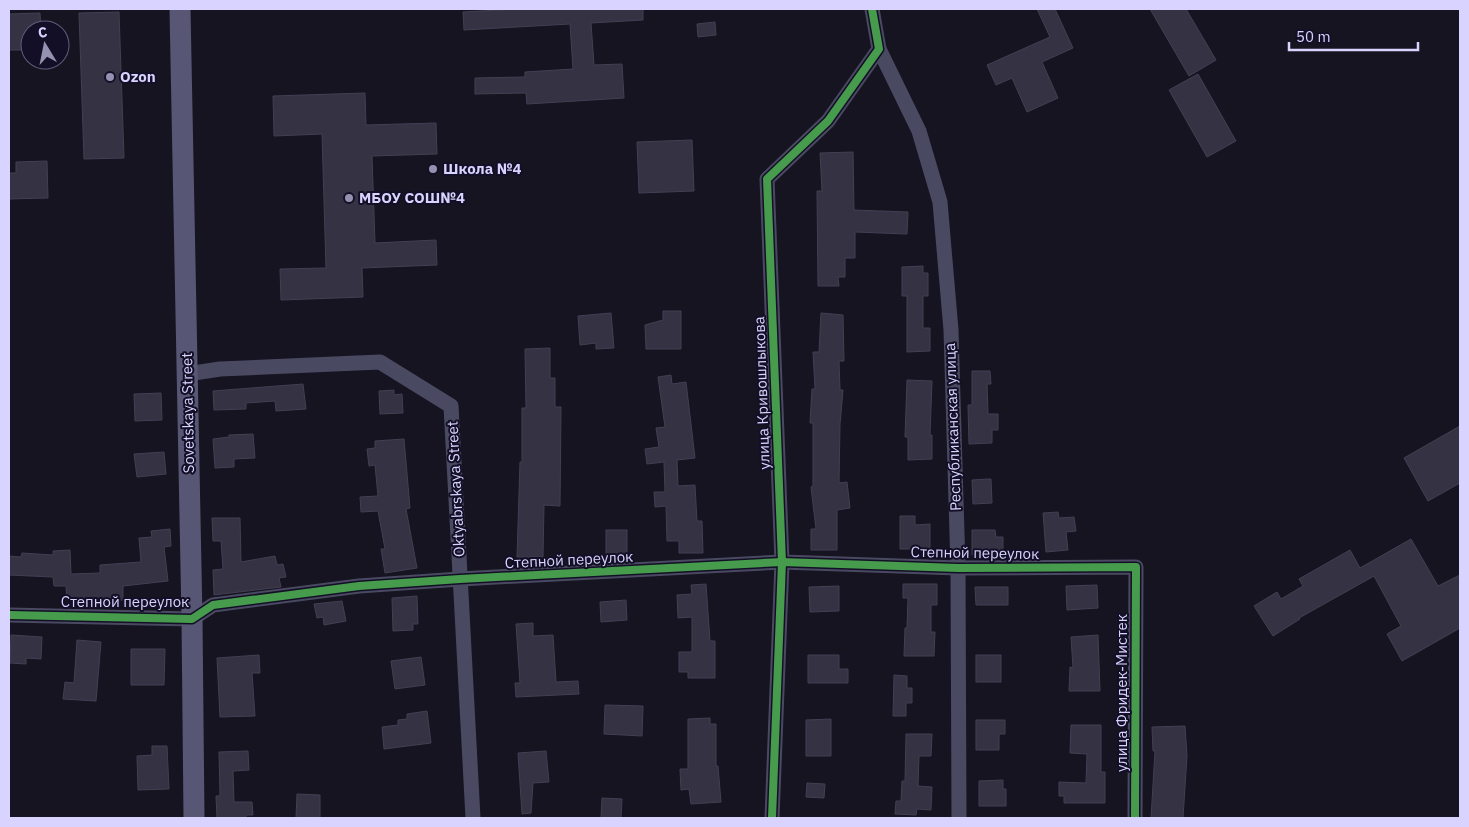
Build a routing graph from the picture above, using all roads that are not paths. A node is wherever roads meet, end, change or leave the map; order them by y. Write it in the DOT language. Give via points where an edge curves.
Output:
graph roads {
  1 [pos="180,9"];
  2 [pos="872,9"];
  3 [pos="879,49"];
  4 [pos="187,374"];
  5 [pos="782,562"];
  6 [pos="1136,567"];
  7 [pos="958,568"];
  8 [pos="460,579"];
  9 [pos="9,615"];
  10 [pos="192,619"];
  11 [pos="194,818"];
  12 [pos="473,818"];
  13 [pos="772,818"];
  14 [pos="959,818"];
  15 [pos="1135,818"];
  1 -- 4 [label="main road, Sovetskaya Street"];
  2 -- 3 [label="street"];
  3 -- 5 [label="street, улица Кривошлыкова" via="828,121 767,179"];
  3 -- 7 [label="street, Республиканская улица" via="919,131 940,202 951,330"];
  4 -- 8 [label="street, Oktyabrskaya Street" via="220,369 380,362 452,406"];
  4 -- 10 [label="main road, Sovetskaya Street"];
  5 -- 7 [label="street, Степной переулок"];
  5 -- 8 [label="street, Степной переулок"];
  5 -- 13 [label="street, улица Кривошлыкова"];
  6 -- 7 [label="street, Степной переулок"];
  6 -- 15 [label="street, улица Фридек-Мистек"];
  7 -- 14 [label="street, Республиканская улица"];
  8 -- 10 [label="street, Степной переулок" via="360,586 213,605"];
  8 -- 12 [label="street, Oktyabrskaya Street"];
  9 -- 10 [label="street, Степной переулок"];
  10 -- 11 [label="main road, Sovetskaya Street"];
}
